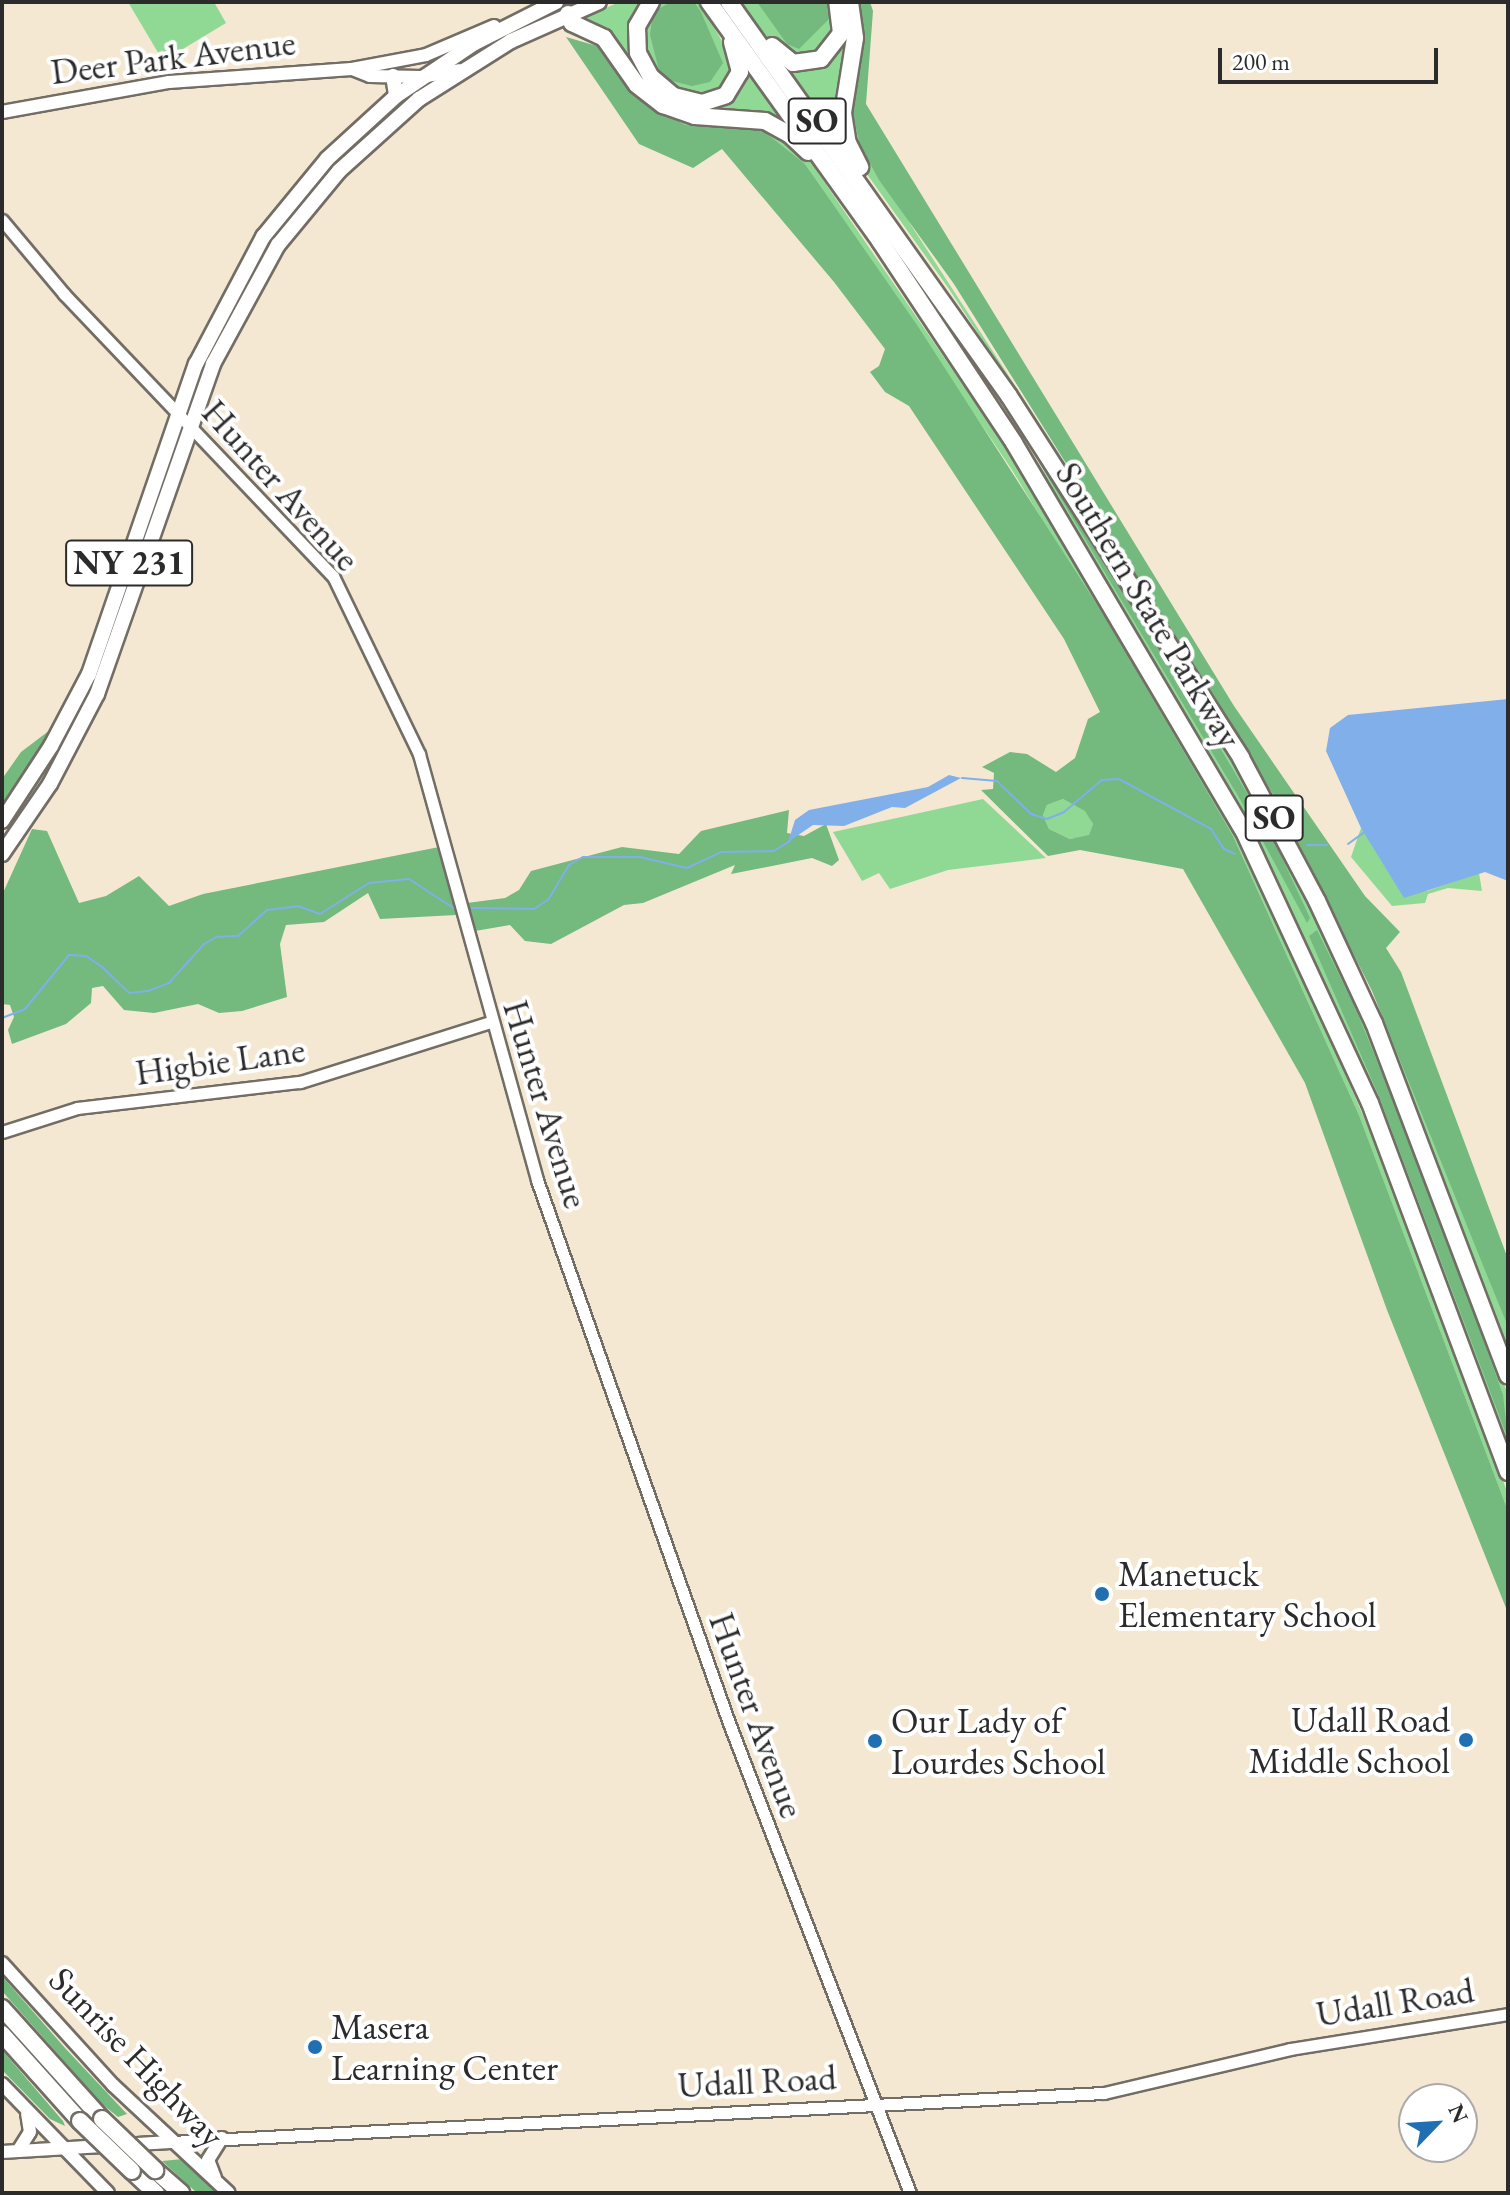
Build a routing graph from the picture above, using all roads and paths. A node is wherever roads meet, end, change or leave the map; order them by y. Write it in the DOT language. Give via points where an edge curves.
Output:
graph roads {
  1 [pos="599,2"];
  2 [pos="651,2"];
  3 [pos="709,2"];
  4 [pos="729,2"];
  5 [pos="837,2"];
  6 [pos="850,2"];
  7 [pos="557,7"];
  8 [pos="746,24"];
  9 [pos="727,27"];
  10 [pos="352,69"];
  11 [pos="465,69"];
  12 [pos="393,76"];
  13 [pos="421,77"];
  14 [pos="396,96"];
  15 [pos="2,112"];
  16 [pos="849,197"];
  17 [pos="887,219"];
  18 [pos="2,220"];
  19 [pos="179,412"];
  20 [pos="191,424"];
  21 [pos="2,821"];
  22 [pos="2,854"];
  23 [pos="490,1022"];
  24 [pos="2,1132"];
  25 [pos="1508,1375"];
  26 [pos="1508,1472"];
  27 [pos="2,1963"];
  28 [pos="2,2008"];
  29 [pos="1508,2014"];
  30 [pos="2,2034"];
  31 [pos="2,2084"];
  32 [pos="876,2106"];
  33 [pos="26,2111"];
  34 [pos="222,2138"];
  35 [pos="171,2142"];
  36 [pos="63,2149"];
  37 [pos="18,2151"];
  38 [pos="2,2152"];
  39 [pos="224,2189"];
  40 [pos="108,2193"];
  41 [pos="156,2193"];
  42 [pos="181,2193"];
  43 [pos="910,2193"];
  1 -- 7 [label="main road, Deer Park Avenue / NY 231"];
  2 -- 9 [label="highway" via="637,26 638,53 659,85 686,100 713,102 733,88 740,67"];
  3 -- 9 [label="highway, Southern State Parkway / SO"];
  4 -- 8 [label="highway, Southern State Parkway / SO"];
  5 -- 8 [label="highway" via="842,21 837,42 825,57 808,64 785,60"];
  6 -- 17 [label="highway" via="855,38 844,95 845,133"];
  7 -- 10 [label="main road, Deer Park Avenue" via="434,52"];
  7 -- 11 [label="main road, Deer Park Avenue / NY 231"];
  7 -- 13 [label="main road, NY 231"];
  7 -- 16 [label="highway" via="572,23 604,38 637,85 655,100 695,116 772,124 795,139"];
  8 -- 17 [label="highway, Southern State Parkway / SO"];
  9 -- 16 [label="highway, Southern State Parkway / SO"];
  10 -- 12 [label="main road, Deer Park Avenue"];
  10 -- 15 [label="main road, Deer Park Avenue" via="169,82"];
  11 -- 13 [label="main road, Deer Park Avenue"];
  11 -- 20 [label="main road, NY 231" via="382,129 298,219 236,314"];
  12 -- 13 [label="main road, Deer Park Avenue"];
  12 -- 14 [label="main road"];
  13 -- 14 [label="main road, NY 231"];
  14 -- 19 [label="main road, NY 231" via="327,159 263,237 210,331"];
  16 -- 26 [label="highway, Southern State Parkway / SO" via="1057,511 1258,859 1370,1103"];
  17 -- 25 [label="highway, Southern State Parkway / SO" via="1128,575 1280,829 1394,1071"];
  18 -- 19 [label="street, Hunter Avenue" via="56,285"];
  19 -- 20 [label="street, Hunter Avenue"];
  19 -- 21 [label="main road, NY 231" via="89,674"];
  20 -- 22 [label="main road, NY 231" via="101,685 62,765"];
  20 -- 23 [label="street, Hunter Avenue" via="333,576 419,754"];
  23 -- 24 [label="street, Higbie Lane" via="300,1082 77,1108"];
  23 -- 32 [label="street, Hunter Avenue" via="537,1180 622,1425"];
  27 -- 35 [label="main road, Sunrise Highway"];
  28 -- 42 [label="highway, Sunrise Highway, bridge" via="102,2119"];
  29 -- 32 [label="street, Udall Road" via="1290,2049 1104,2093"];
  30 -- 41 [label="highway, bridge" via="80,2121"];
  31 -- 33 [label="main road"];
  32 -- 34 [label="street, Udall Road"];
  32 -- 43 [label="street, Hunter Avenue"];
  33 -- 36 [label="main road"];
  33 -- 37 [label="main road" via="30,2132"];
  34 -- 35 [label="street, Udall Road"];
  34 -- 39 [label="main road" via="208,2160"];
  35 -- 36 [label="main road, Udall Road"];
  35 -- 39 [label="main road, Sunrise Highway"];
  36 -- 37 [label="main road, Udall Road"];
  36 -- 40 [label="main road"];
  37 -- 38 [label="main road, Udall Road"];
}
